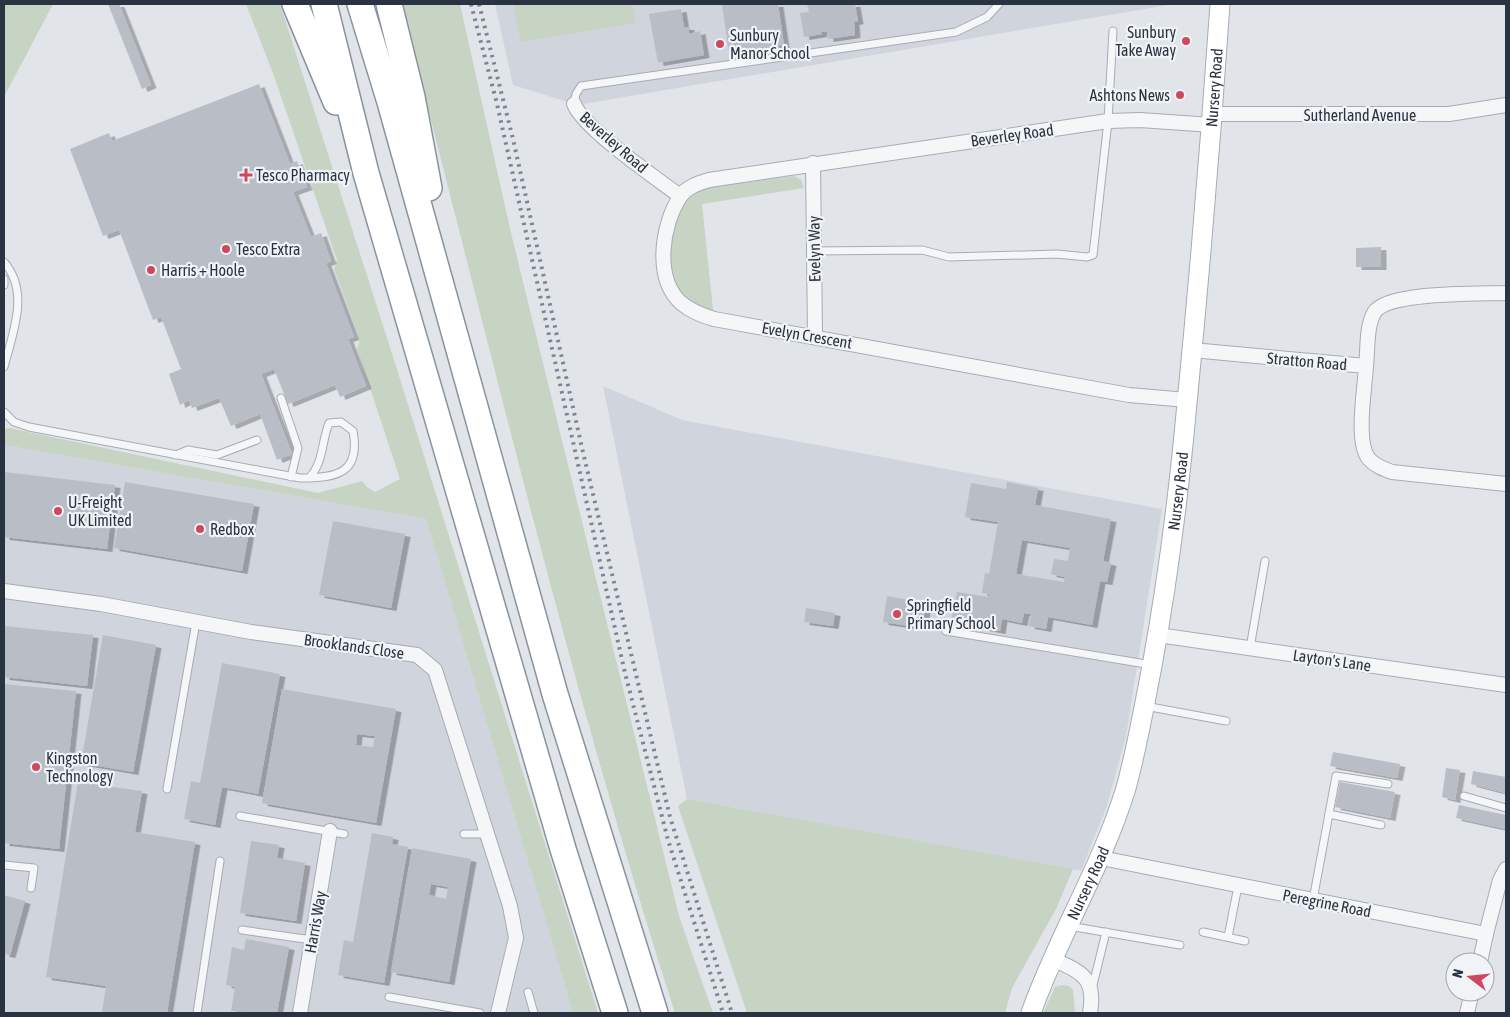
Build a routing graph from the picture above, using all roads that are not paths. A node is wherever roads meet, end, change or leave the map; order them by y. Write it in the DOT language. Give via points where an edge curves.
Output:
graph roads {
  1 [pos="295,4"];
  2 [pos="324,4"];
  3 [pos="360,4"];
  4 [pos="389,4"];
  5 [pos="999,4"];
  6 [pos="1220,4"];
  7 [pos="1113,32"];
  8 [pos="574,104"];
  9 [pos="1506,105"];
  10 [pos="1212,120"];
  11 [pos="1108,121"];
  12 [pos="813,163"];
  13 [pos="366,173"];
  14 [pos="680,196"];
  15 [pos="814,251"];
  16 [pos="4,262"];
  17 [pos="4,279"];
  18 [pos="4,285"];
  19 [pos="1506,293"];
  20 [pos="815,335"];
  21 [pos="1192,350"];
  22 [pos="461,357"];
  23 [pos="1366,366"];
  24 [pos="4,367"];
  25 [pos="281,398"];
  26 [pos="1187,400"];
  27 [pos="4,412"];
  28 [pos="257,440"];
  29 [pos="176,455"];
  30 [pos="291,477"];
  31 [pos="309,478"];
  32 [pos="1506,484"];
  33 [pos="1265,561"];
  34 [pos="4,591"];
  35 [pos="196,622"];
  36 [pos="946,631"];
  37 [pos="1158,635"];
  38 [pos="1250,648"];
  39 [pos="1152,666"];
  40 [pos="1506,685"];
  41 [pos="1145,706"];
  42 [pos="1226,721"];
  43 [pos="1388,784"];
  44 [pos="167,789"];
  45 [pos="1464,796"];
  46 [pos="1506,808"];
  47 [pos="1328,814"];
  48 [pos="240,816"];
  49 [pos="1381,825"];
  50 [pos="330,831"];
  51 [pos="344,834"];
  52 [pos="464,834"];
  53 [pos="487,834"];
  54 [pos="1101,858"];
  55 [pos="220,861"];
  56 [pos="4,865"];
  57 [pos="1506,869"];
  58 [pos="1238,886"];
  59 [pos="31,888"];
  60 [pos="1313,900"];
  61 [pos="1069,926"];
  62 [pos="242,930"];
  63 [pos="1106,932"];
  64 [pos="1203,932"];
  65 [pos="1486,934"];
  66 [pos="1228,937"];
  67 [pos="312,940"];
  68 [pos="1245,941"];
  69 [pos="1180,945"];
  70 [pos="1482,952"];
  71 [pos="1053,959"];
  72 [pos="1092,989"];
  73 [pos="528,992"];
  74 [pos="389,997"];
  75 [pos="197,1013"];
  76 [pos="300,1013"];
  77 [pos="480,1013"];
  78 [pos="498,1013"];
  79 [pos="534,1013"];
  80 [pos="615,1013"];
  81 [pos="654,1013"];
  82 [pos="1031,1013"];
  83 [pos="1090,1013"];
  1 -- 13 [label="highway"];
  2 -- 13 [label="highway"];
  3 -- 22 [label="highway"];
  4 -- 22 [label="highway" via="412,97"];
  5 -- 8 [label="lane" via="988,17 956,32 581,86"];
  6 -- 10 [label="street, Nursery Road"];
  7 -- 11 [label="lane"];
  8 -- 14 [label="street, Beverley Road" via="577,112 613,144"];
  9 -- 10 [label="street, Sutherland Avenue" via="1450,114"];
  10 -- 11 [label="street, Beverley Road"];
  10 -- 21 [label="street, Nursery Road"];
  11 -- 12 [label="street, Beverley Road"];
  11 -- 15 [label="lane" via="1093,255 957,257 922,250"];
  12 -- 14 [label="street" via="709,180 694,184"];
  12 -- 15 [label="street, Evelyn Way"];
  13 -- 80 [label="highway" via="554,820"];
  14 -- 20 [label="street, Evelyn Crescent" via="663,247 663,266 668,283 679,301 695,313 714,319"];
  15 -- 20 [label="street, Evelyn Way"];
  16 -- 24 [label="lane" via="18,286 19,305"];
  17 -- 18 [label="lane"];
  19 -- 23 [label="street" via="1408,297 1384,304 1374,312"];
  20 -- 26 [label="street, Evelyn Crescent" via="1129,395"];
  21 -- 23 [label="street, Stratton Road"];
  21 -- 26 [label="street, Nursery Road"];
  22 -- 81 [label="highway" via="555,694"];
  23 -- 32 [label="street, Stratton Road" via="1362,446 1368,459 1379,468 1392,472"];
  25 -- 30 [label="lane" via="298,448"];
  26 -- 37 [label="street, Nursery Road" via="1176,516"];
  27 -- 29 [label="lane" via="14,422 29,427"];
  28 -- 29 [label="lane" via="217,455 188,450"];
  29 -- 30 [label="lane"];
  30 -- 31 [label="lane"];
  31 -- 31 [label="lane" via="338,475 352,462 356,446 353,430 341,422 329,423 318,468"];
  33 -- 38 [label="lane"];
  34 -- 35 [label="street, Brooklands Close" via="101,604"];
  35 -- 44 [label="lane"];
  35 -- 53 [label="street, Brooklands Close" via="417,655 435,670"];
  36 -- 39 [label="lane"];
  37 -- 38 [label="street, Layton's Lane"];
  37 -- 39 [label="street, Nursery Road"];
  38 -- 40 [label="street, Layton's Lane"];
  39 -- 41 [label="street, Nursery Road"];
  41 -- 42 [label="lane"];
  41 -- 54 [label="street, Nursery Road" via="1126,787"];
  43 -- 47 [label="lane" via="1336,776"];
  45 -- 46 [label="lane"];
  47 -- 49 [label="lane"];
  47 -- 60 [label="lane"];
  48 -- 50 [label="lane"];
  50 -- 51 [label="lane"];
  50 -- 67 [label="street, Harris Way"];
  52 -- 53 [label="lane"];
  53 -- 78 [label="street, Brooklands Close" via="510,906 516,938"];
  54 -- 58 [label="street, Peregrine Road"];
  54 -- 61 [label="street, Nursery Road"];
  55 -- 75 [label="lane"];
  56 -- 59 [label="lane" via="34,868"];
  57 -- 65 [label="street"];
  58 -- 60 [label="street, Peregrine Road"];
  58 -- 66 [label="lane"];
  60 -- 65 [label="street, Peregrine Road"];
  61 -- 63 [label="lane"];
  61 -- 71 [label="street, Nursery Road"];
  62 -- 67 [label="lane"];
  63 -- 69 [label="lane"];
  63 -- 72 [label="lane"];
  64 -- 66 [label="lane"];
  65 -- 70 [label="street"];
  66 -- 68 [label="lane"];
  67 -- 76 [label="street, Harris Way"];
  71 -- 72 [label="street" via="1078,971"];
  71 -- 82 [label="street, Nursery Road"];
  72 -- 83 [label="street"];
  73 -- 79 [label="lane"];
  74 -- 77 [label="lane"];
}
